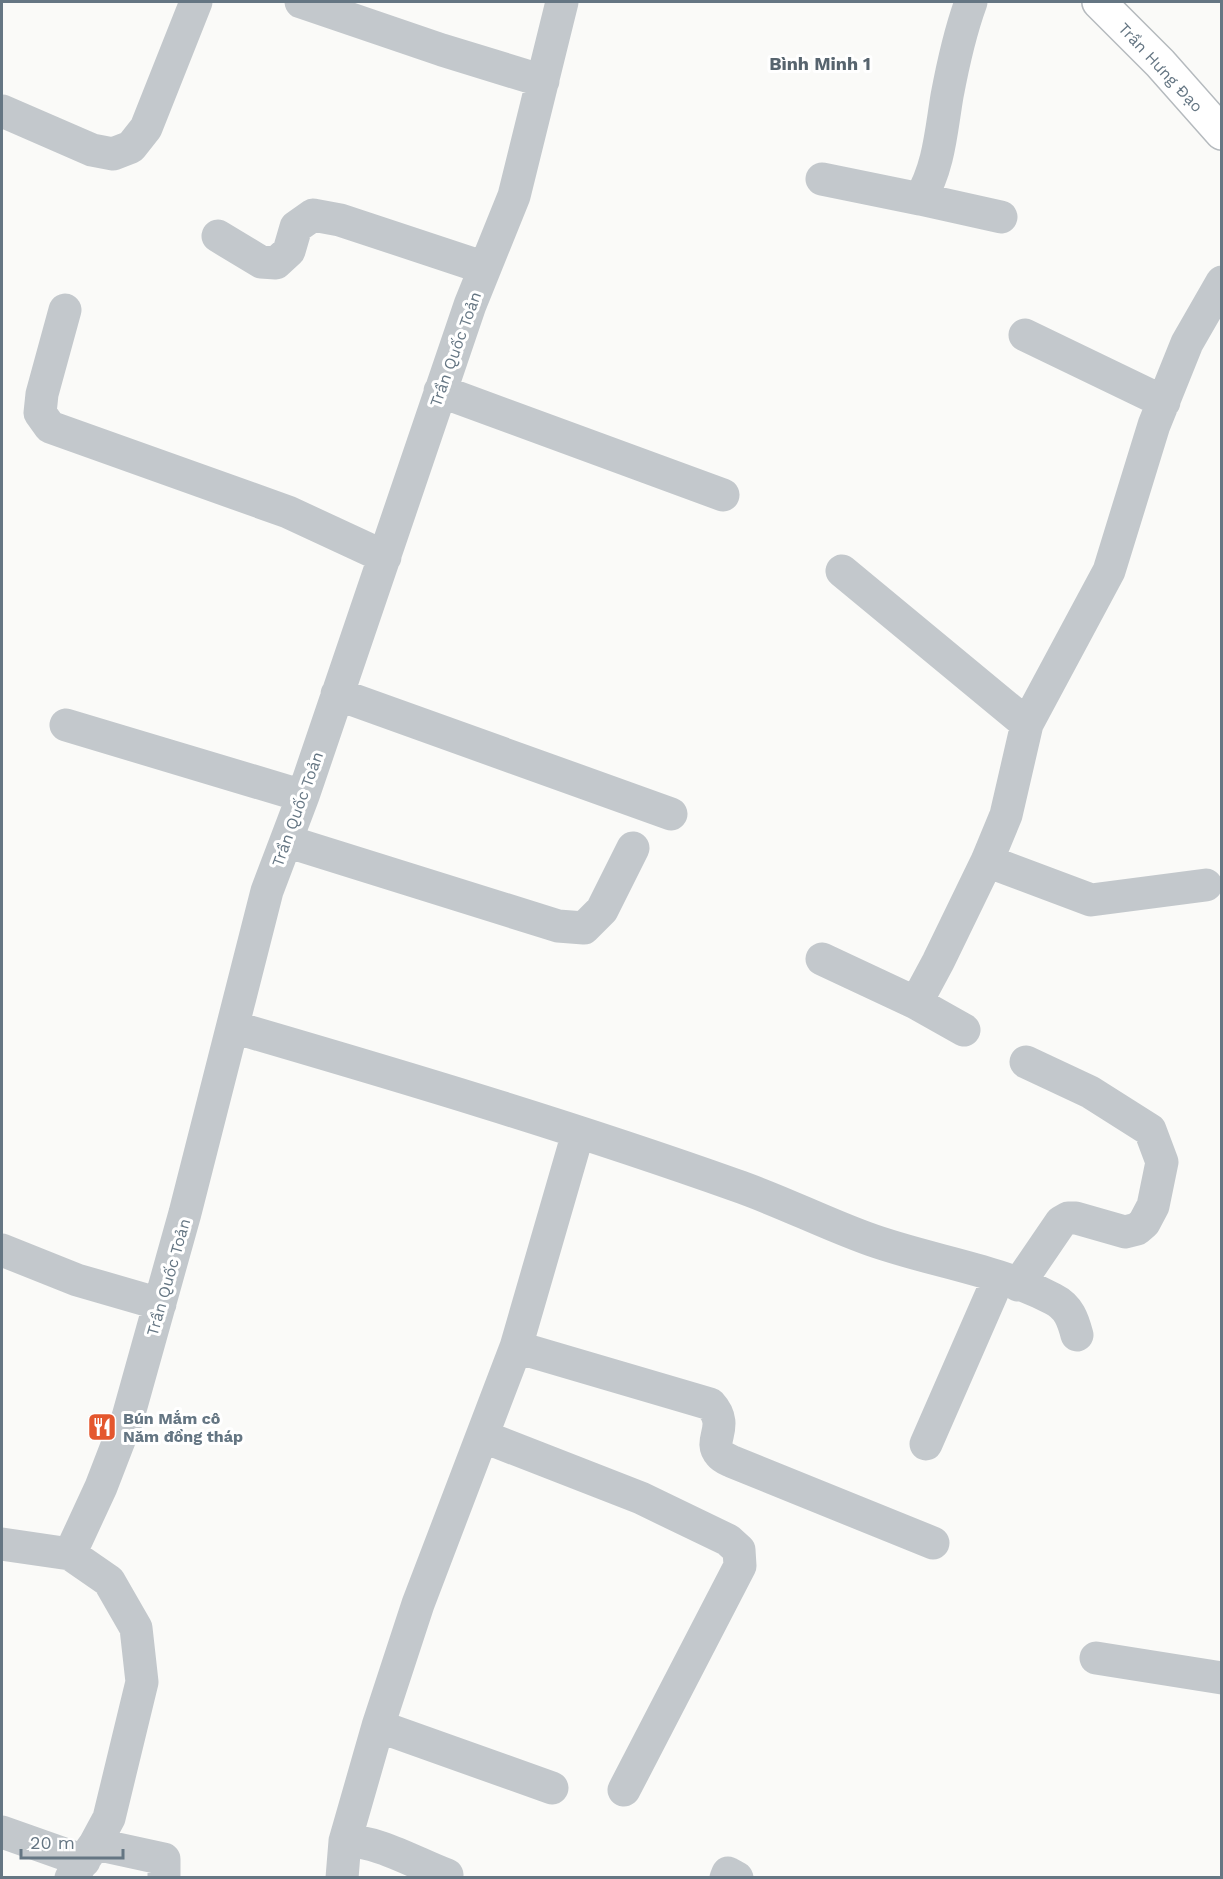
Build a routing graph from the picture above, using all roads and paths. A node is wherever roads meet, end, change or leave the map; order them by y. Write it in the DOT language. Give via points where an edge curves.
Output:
graph roads {
  1 [pos="196,2"];
  2 [pos="301,2"];
  3 [pos="971,2"];
  4 [pos="1099,2"];
  5 [pos="554,5"];
  6 [pos="543,81"];
  7 [pos="2,111"];
  8 [pos="1221,134"];
  9 [pos="822,178"];
  10 [pos="920,199"];
  11 [pos="1001,217"];
  12 [pos="218,236"];
  13 [pos="485,268"];
  14 [pos="1221,282"];
  15 [pos="65,310"];
  16 [pos="1025,335"];
  17 [pos="440,391"];
  18 [pos="1164,402"];
  19 [pos="723,495"];
  20 [pos="385,557"];
  21 [pos="842,571"];
  22 [pos="338,694"];
  23 [pos="1028,724"];
  24 [pos="66,725"];
  25 [pos="303,796"];
  26 [pos="671,814"];
  27 [pos="286,842"];
  28 [pos="633,848"];
  29 [pos="987,861"];
  30 [pos="1206,885"];
  31 [pos="822,959"];
  32 [pos="916,1003"];
  33 [pos="233,1027"];
  34 [pos="964,1030"];
  35 [pos="1026,1062"];
  36 [pos="578,1133"];
  37 [pos="2,1250"];
  38 [pos="1009,1281"];
  39 [pos="160,1304"];
  40 [pos="1077,1335"];
  41 [pos="516,1347"];
  42 [pos="482,1436"];
  43 [pos="926,1444"];
  44 [pos="933,1543"];
  45 [pos="2,1544"];
  46 [pos="70,1554"];
  47 [pos="1096,1658"];
  48 [pos="1221,1678"];
  49 [pos="378,1726"];
  50 [pos="552,1788"];
  51 [pos="624,1790"];
  52 [pos="2,1832"];
  53 [pos="345,1841"];
  54 [pos="83,1861"];
  55 [pos="436,1874"];
  56 [pos="164,1878"];
  57 [pos="342,1878"];
  58 [pos="726,1878"];
  59 [pos="737,1878"];
  1 -- 7 [label="street" via="146,128 131,147 113,154 92,150"];
  2 -- 6 [label="street"];
  3 -- 10 [label="street" via="950,83 935,169"];
  4 -- 8 [label="main road, Trần Hưng Đạo" via="1160,63"];
  5 -- 6 [label="street, Trần Quốc Toản"];
  6 -- 13 [label="street, Trần Quốc Toản" via="514,196"];
  9 -- 10 [label="street"];
  10 -- 11 [label="street"];
  12 -- 13 [label="street" via="261,262 276,263 289,251 296,227 313,215 340,220"];
  13 -- 17 [label="street, Trần Quốc Toản"];
  14 -- 18 [label="street" via="1187,343"];
  15 -- 20 [label="street" via="42,394 40,413 50,427 288,512"];
  16 -- 18 [label="street"];
  17 -- 19 [label="street"];
  17 -- 20 [label="street, Trần Quốc Toản"];
  18 -- 23 [label="street" via="1109,571"];
  20 -- 22 [label="street, Trần Quốc Toản"];
  21 -- 23 [label="street"];
  22 -- 25 [label="street, Trần Quốc Toản"];
  22 -- 26 [label="street"];
  23 -- 29 [label="street" via="1006,815"];
  24 -- 25 [label="street"];
  25 -- 27 [label="street, Trần Quốc Toản"];
  27 -- 28 [label="street" via="558,926 584,928 602,910"];
  27 -- 33 [label="street, Trần Quốc Toản" via="267,891"];
  29 -- 30 [label="street" via="1091,900"];
  29 -- 32 [label="street"];
  31 -- 32 [label="street"];
  32 -- 34 [label="street"];
  33 -- 36 [label="street" via="419,1081"];
  33 -- 39 [label="street, Trần Quốc Toản"];
  35 -- 38 [label="street" via="1090,1092 1150,1130 1162,1162 1153,1206 1137,1229 1125,1232 1068,1218"];
  36 -- 38 [label="street" via="737,1185 868,1239"];
  36 -- 41 [label="street"];
  37 -- 39 [label="street" via="77,1280"];
  38 -- 40 [label="street" via="1055,1300 1071,1314"];
  38 -- 43 [label="street"];
  39 -- 46 [label="street, Trần Quốc Toản" via="128,1417"];
  41 -- 42 [label="street"];
  41 -- 44 [label="street" via="711,1404 719,1413 721,1424 717,1437 719,1454"];
  42 -- 49 [label="street" via="418,1604"];
  42 -- 51 [label="street" via="642,1498 728,1540 739,1550 740,1566"];
  45 -- 46 [label="street"];
  46 -- 54 [label="street" via="109,1581 136,1628 142,1682 109,1818"];
  47 -- 48 [label="street"];
  49 -- 50 [label="street"];
  49 -- 53 [label="street"];
  52 -- 54 [label="street"];
  53 -- 55 [label="street" via="372,1844"];
  53 -- 57 [label="street"];
  54 -- 56 [label="street" via="164,1859"];
  58 -- 59 [label="street" via="728,1873"];
}
